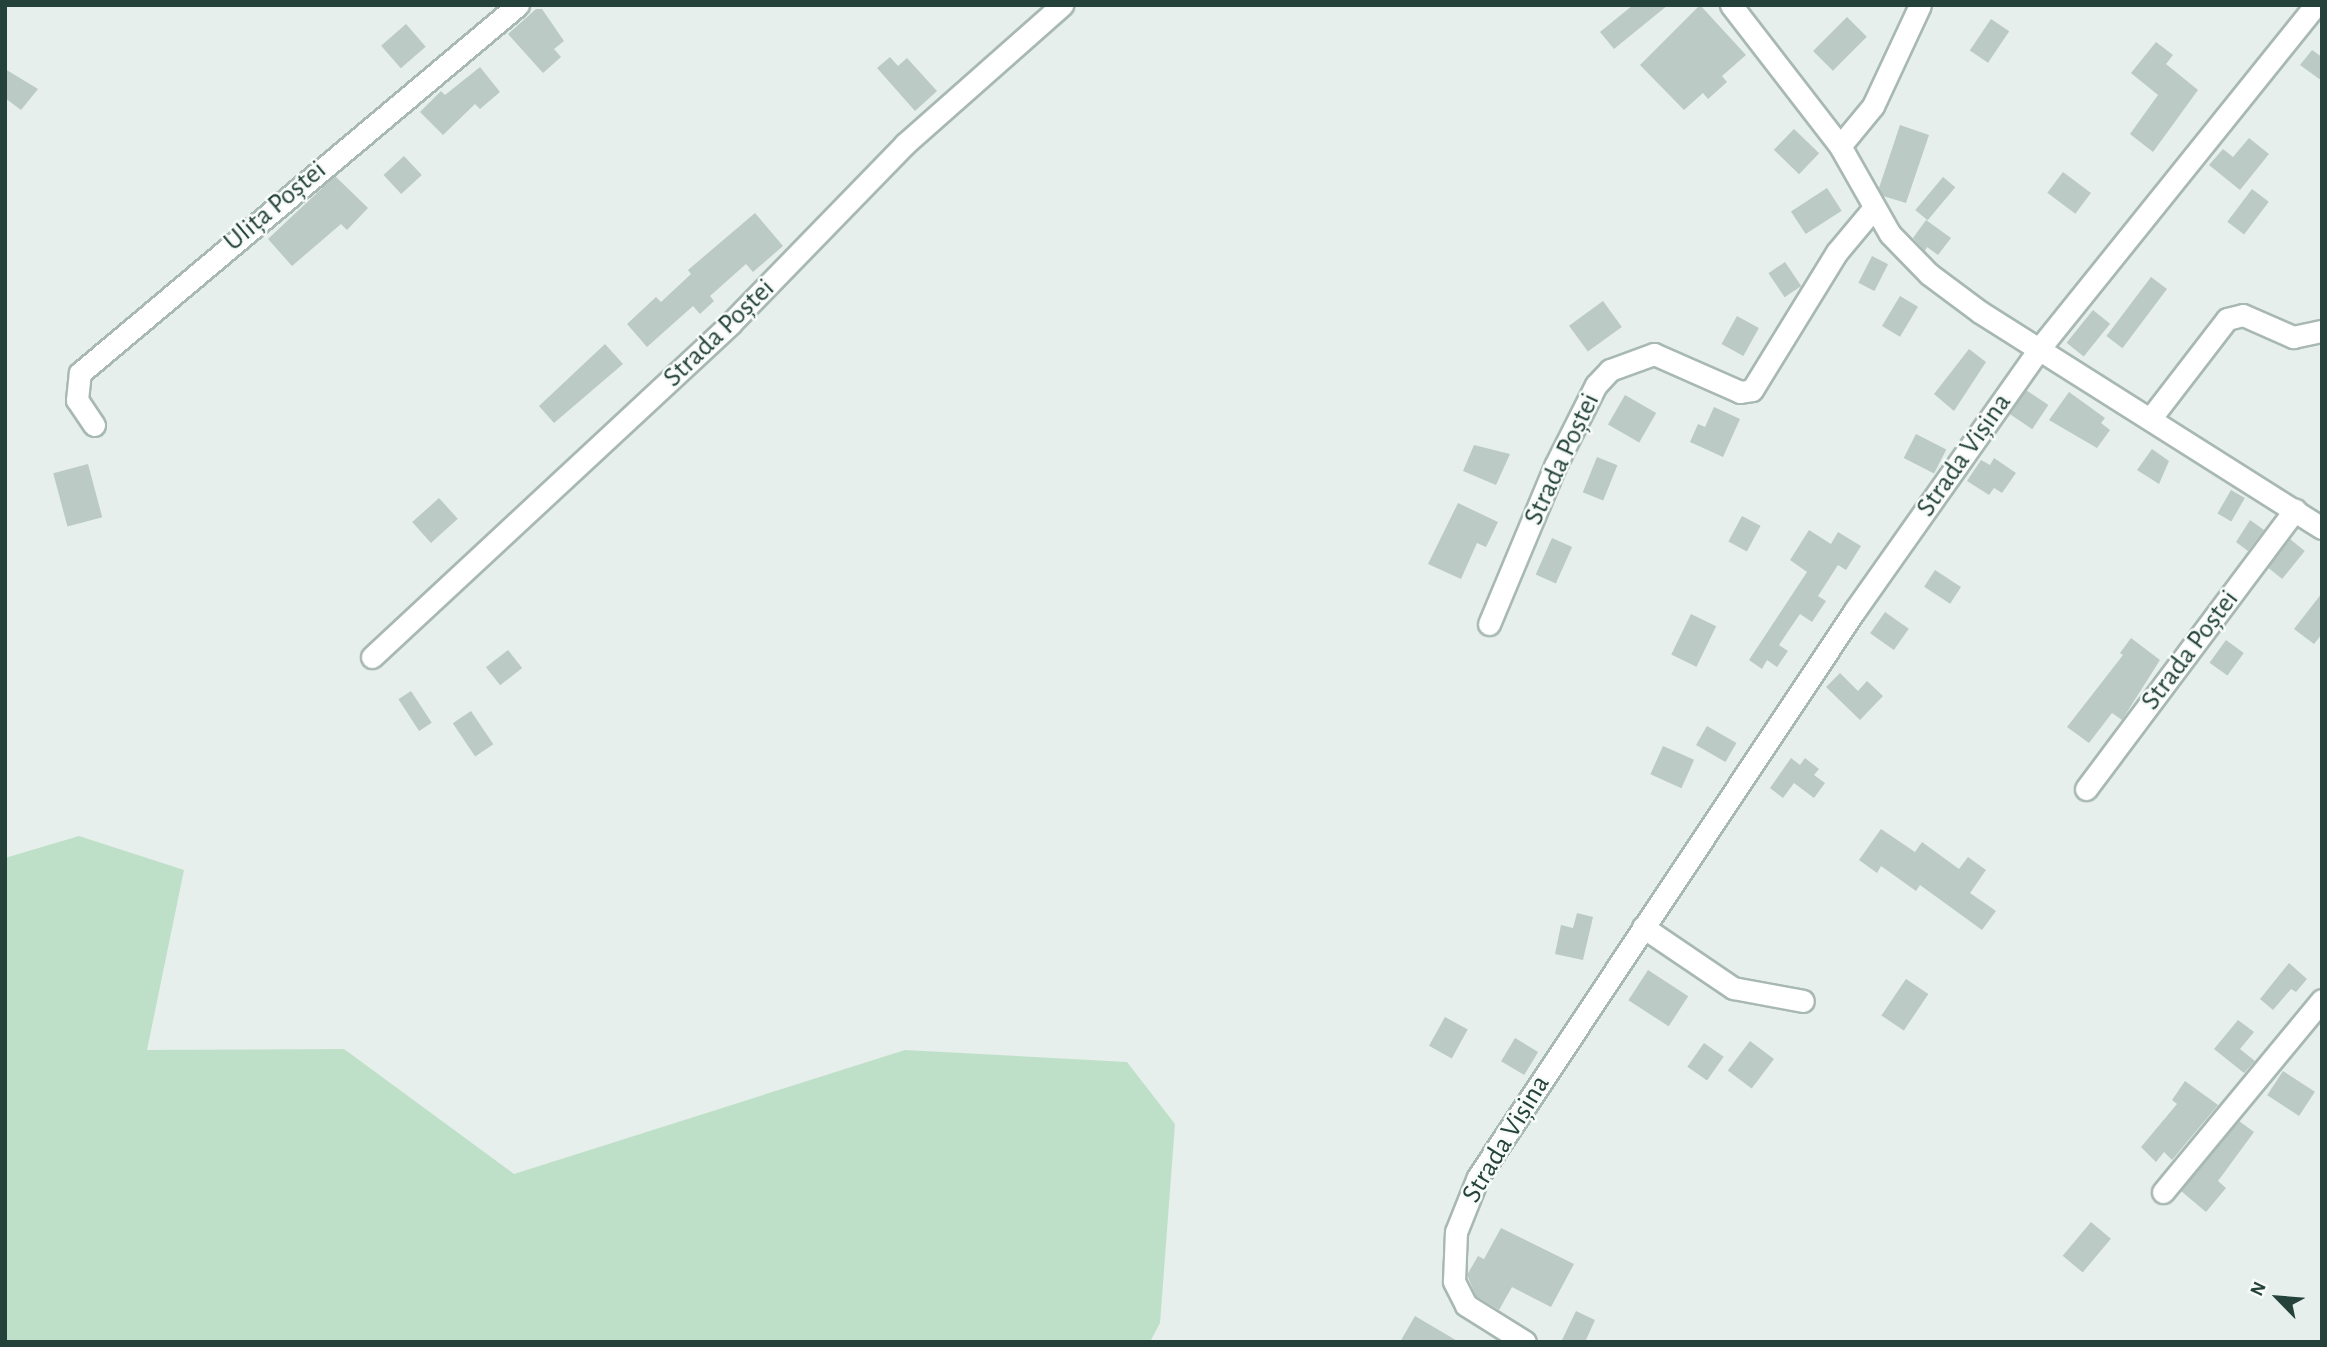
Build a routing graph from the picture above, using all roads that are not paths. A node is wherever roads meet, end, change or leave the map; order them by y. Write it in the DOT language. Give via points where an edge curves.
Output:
graph roads {
  1 [pos="518,5"];
  2 [pos="1062,5"];
  3 [pos="1731,5"];
  4 [pos="1920,5"];
  5 [pos="2316,5"];
  6 [pos="1840,146"];
  7 [pos="1873,209"];
  8 [pos="2322,331"];
  9 [pos="2039,349"];
  10 [pos="2150,419"];
  11 [pos="94,425"];
  12 [pos="2295,510"];
  13 [pos="2322,528"];
  14 [pos="1489,624"];
  15 [pos="372,657"];
  16 [pos="2086,789"];
  17 [pos="1643,927"];
  18 [pos="2322,1000"];
  19 [pos="1803,1001"];
  20 [pos="2163,1192"];
  21 [pos="1525,1342"];
  1 -- 11 [label="street, Ulița Poștei" via="80,373 77,400"];
  2 -- 15 [label="street, Strada Poștei" via="905,144 731,323"];
  3 -- 6 [label="street"];
  4 -- 6 [label="street" via="1873,106"];
  5 -- 9 [label="street, Strada Vișina"];
  6 -- 7 [label="street"];
  7 -- 9 [label="street" via="1929,274"];
  7 -- 14 [label="street, Strada Poștei" via="1837,252 1752,390 1740,392 1654,354 1610,370 1596,385 1555,466"];
  8 -- 10 [label="street" via="2292,337 2243,315 2227,319"];
  9 -- 10 [label="street"];
  9 -- 17 [label="street, Strada Vișina" via="1855,610"];
  10 -- 12 [label="street"];
  12 -- 13 [label="street"];
  12 -- 16 [label="street, Strada Poștei"];
  17 -- 19 [label="street" via="1733,989"];
  17 -- 21 [label="street, Strada Vișina" via="1486,1163 1456,1232 1452,1263 1460,1296 1475,1312"];
  18 -- 20 [label="street"];
}
